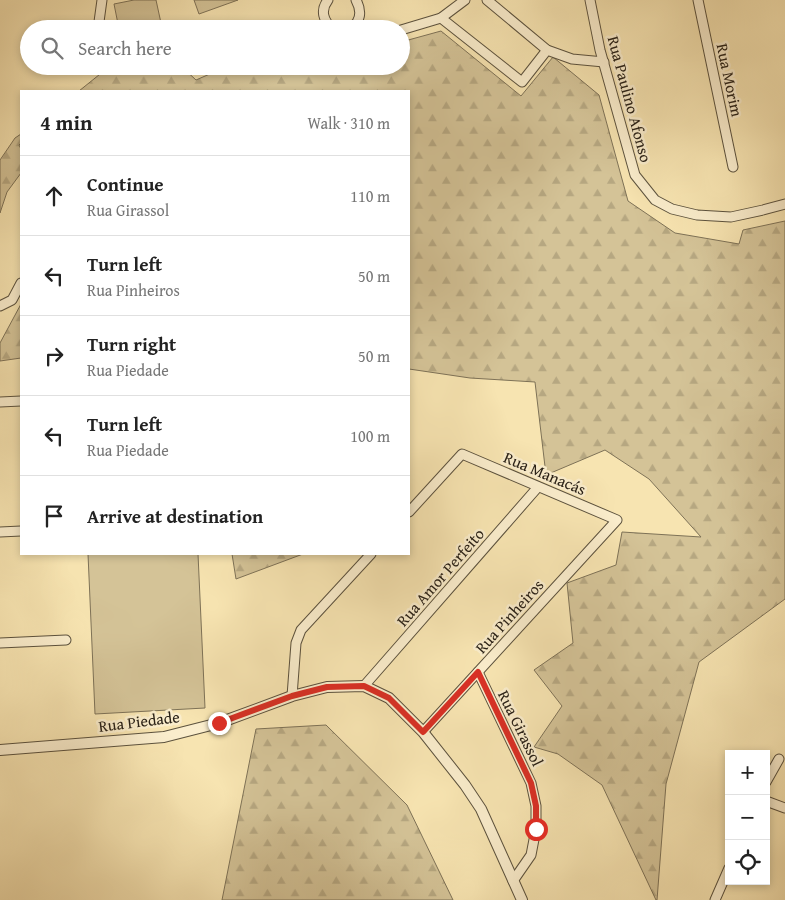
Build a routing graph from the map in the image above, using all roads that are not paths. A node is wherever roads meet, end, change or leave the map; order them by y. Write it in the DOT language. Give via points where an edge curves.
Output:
graph roads {
  1 [pos="102,0"];
  2 [pos="328,0"];
  3 [pos="465,0"];
  4 [pos="488,0"];
  5 [pos="590,0"];
  6 [pos="698,0"];
  7 [pos="358,1"];
  8 [pos="442,18"];
  9 [pos="99,20"];
  10 [pos="326,20"];
  11 [pos="358,20"];
  12 [pos="410,27"];
  13 [pos="547,50"];
  14 [pos="604,62"];
  15 [pos="733,167"];
  16 [pos="785,204"];
  17 [pos="20,285"];
  18 [pos="0,306"];
  19 [pos="20,401"];
  20 [pos="0,402"];
  21 [pos="538,487"];
  22 [pos="410,511"];
  23 [pos="617,520"];
  24 [pos="20,531"];
  25 [pos="0,532"];
  26 [pos="370,555"];
  27 [pos="66,640"];
  28 [pos="0,643"];
  29 [pos="478,672"];
  30 [pos="364,686"];
  31 [pos="292,696"];
  32 [pos="423,732"];
  33 [pos="0,750"];
  34 [pos="779,759"];
  35 [pos="770,775"];
  36 [pos="770,802"];
  37 [pos="785,808"];
  38 [pos="725,878"];
  39 [pos="513,881"];
  40 [pos="522,900"];
  41 [pos="716,900"];
  1 -- 9 [label="street"];
  2 -- 10 [label="street" via="323,15"];
  3 -- 8 [label="street"];
  4 -- 13 [label="street"];
  5 -- 14 [label="street, Rua Paulino Afonso"];
  6 -- 15 [label="street, Rua Morim"];
  7 -- 11 [label="street"];
  8 -- 12 [label="street"];
  8 -- 13 [label="street" via="522,82"];
  13 -- 14 [label="street" via="572,59"];
  14 -- 16 [label="street, Rua Paulino Afonso" via="635,175 655,200 672,209 698,215 731,217"];
  17 -- 18 [label="street" via="12,300"];
  19 -- 20 [label="street"];
  21 -- 22 [label="street, Rua Manacás" via="462,454"];
  21 -- 23 [label="street, Rua Manacás"];
  21 -- 30 [label="street, Rua Amor Perfeito"];
  23 -- 29 [label="street, Rua Pinheiros"];
  24 -- 25 [label="street"];
  26 -- 31 [label="street" via="301,630 296,644"];
  27 -- 28 [label="street"];
  29 -- 32 [label="street, Rua Pinheiros"];
  29 -- 39 [label="street, Rua Girassol" via="531,783 536,806 531,855"];
  30 -- 31 [label="street, Rua Piedade" via="327,687"];
  30 -- 32 [label="street, Rua Piedade" via="389,698"];
  31 -- 33 [label="street, Rua Piedade" via="219,723 164,737"];
  32 -- 39 [label="street, Rua Piedade" via="481,809"];
  34 -- 35 [label="street"];
  36 -- 37 [label="street"];
  38 -- 41 [label="street"];
  39 -- 40 [label="street, Rua Piedade"];
}
